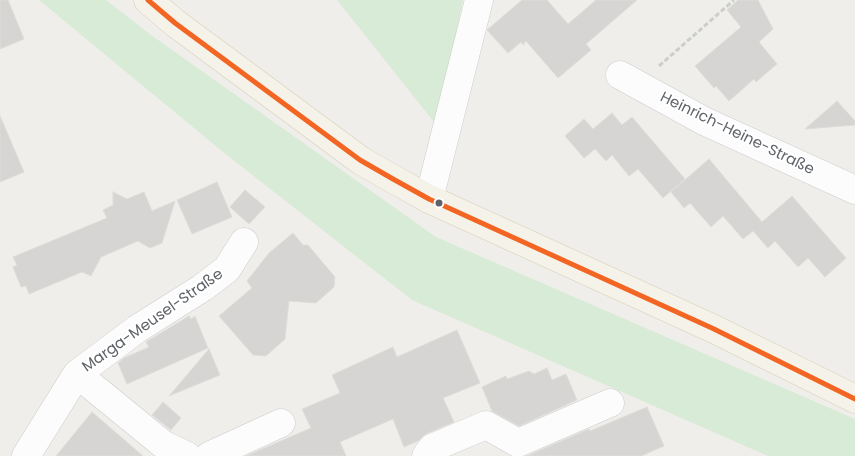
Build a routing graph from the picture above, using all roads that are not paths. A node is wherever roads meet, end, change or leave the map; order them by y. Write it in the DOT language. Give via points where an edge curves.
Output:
graph roads {
  1 [pos="148,0"];
  2 [pos="479,0"];
  3 [pos="629,80"];
  4 [pos="855,190"];
  5 [pos="429,199"];
  6 [pos="244,242"];
  7 [pos="77,374"];
  8 [pos="855,399"];
  9 [pos="610,403"];
  10 [pos="280,424"];
  11 [pos="26,456"];
  12 [pos="187,456"];
  13 [pos="209,456"];
  14 [pos="426,456"];
  1 -- 5 [label="main road" via="360,160"];
  2 -- 5 [label="street"];
  3 -- 4 [label="street, Heinrich-Heine-Straße" via="704,121"];
  5 -- 8 [label="main road" via="714,329"];
  6 -- 7 [label="street, Marga-Meusel-Straße" via="227,269"];
  7 -- 11 [label="street, Marga-Meusel-Straße"];
  7 -- 12 [label="street, Marga-Meusel-Straße" via="164,445"];
  9 -- 14 [label="street" via="518,443 486,425 432,448"];
  10 -- 13 [label="street"];
}
